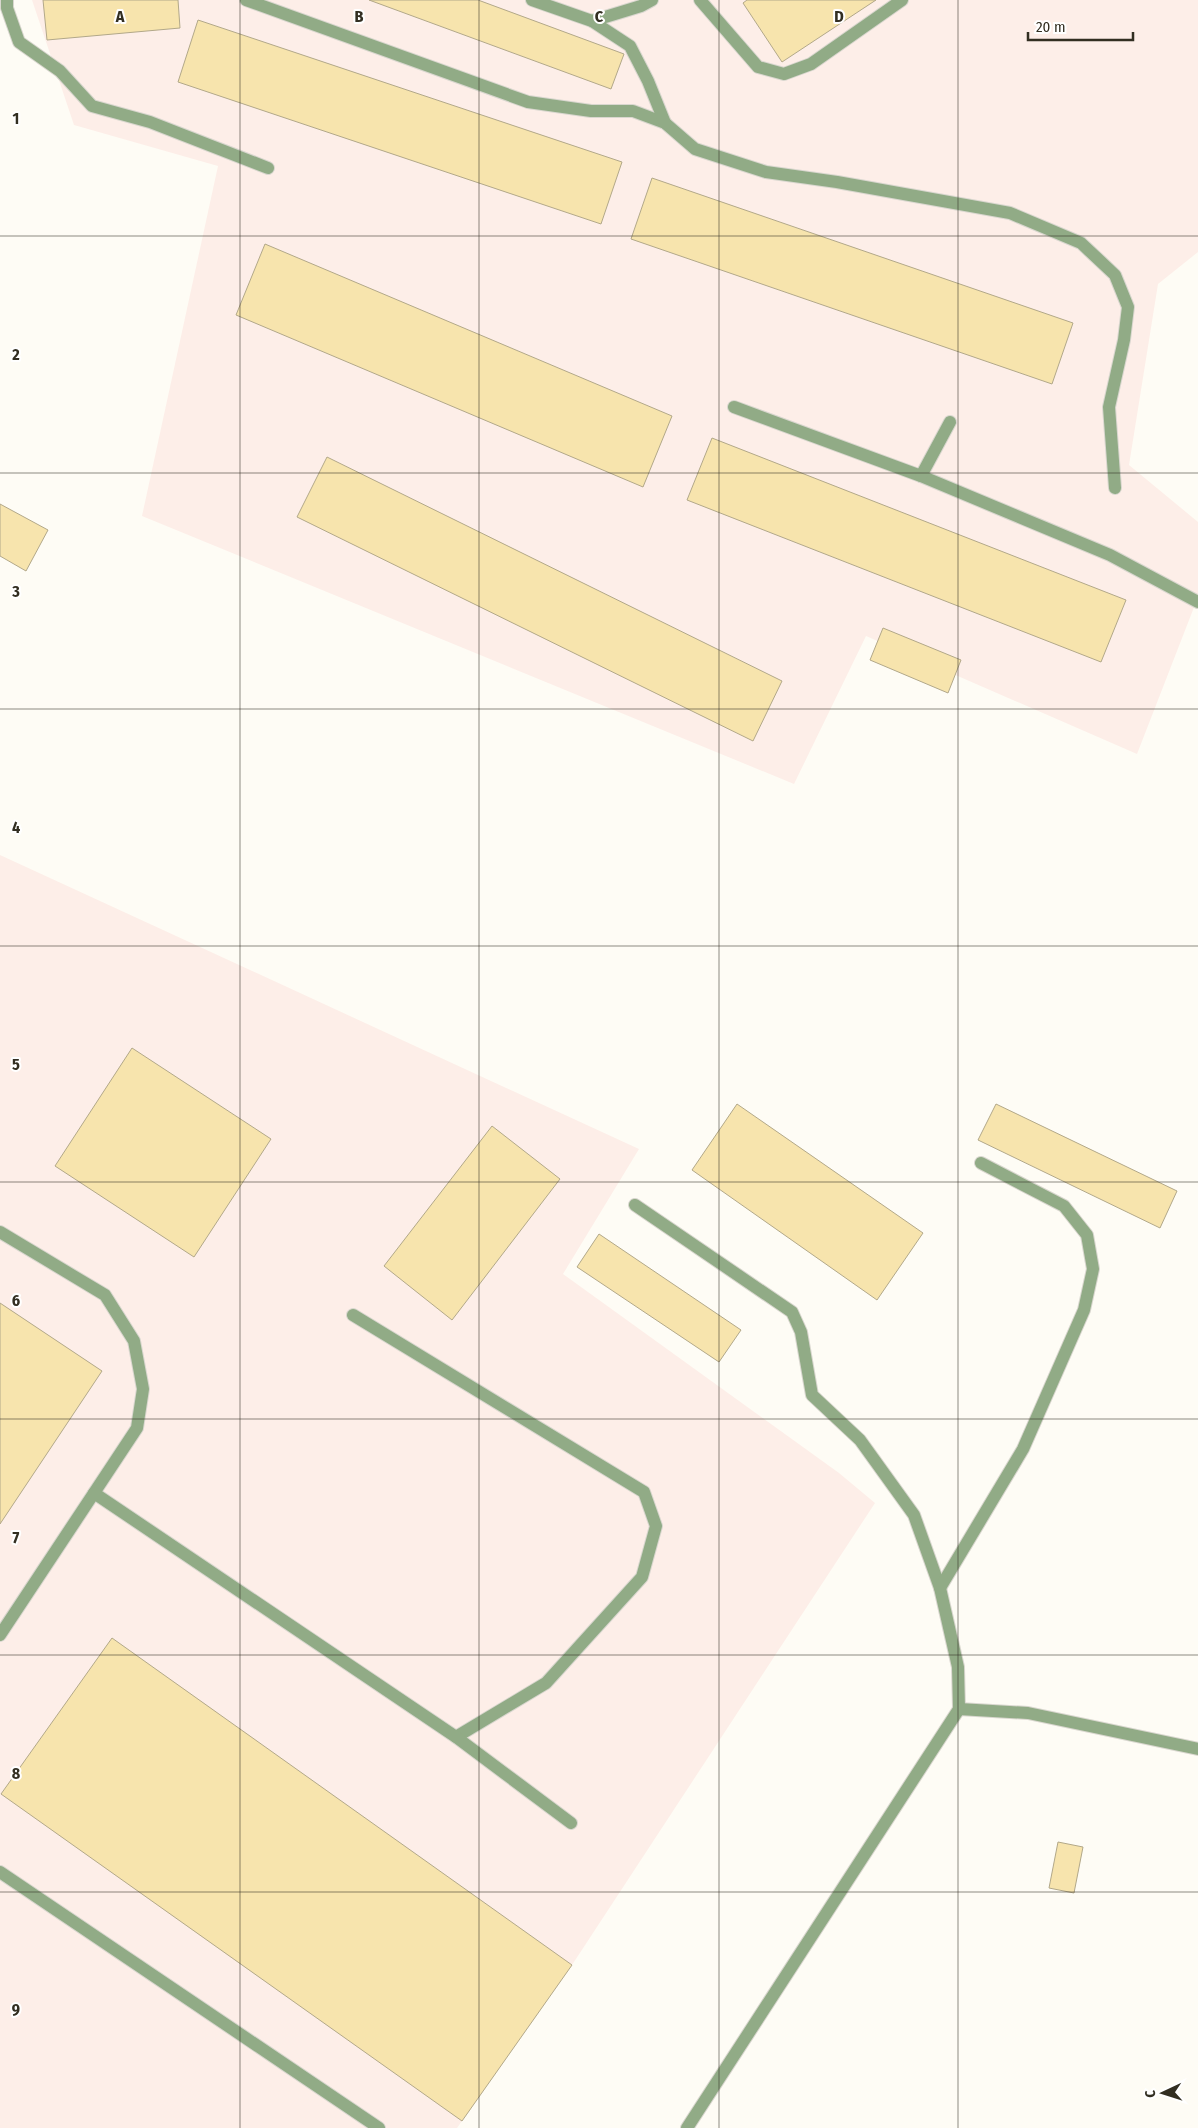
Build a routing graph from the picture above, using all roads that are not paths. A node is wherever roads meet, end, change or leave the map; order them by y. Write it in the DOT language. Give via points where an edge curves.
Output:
graph roads {
  1 [pos="7,0"];
  2 [pos="246,0"];
  3 [pos="532,0"];
  4 [pos="652,0"];
  5 [pos="700,0"];
  6 [pos="902,0"];
  7 [pos="592,21"];
  8 [pos="665,122"];
  9 [pos="268,168"];
  10 [pos="734,407"];
  11 [pos="950,422"];
  12 [pos="921,476"];
  13 [pos="1115,488"];
  14 [pos="1198,602"];
  15 [pos="981,1163"];
  16 [pos="636,1206"];
  17 [pos="0,1232"];
  18 [pos="353,1315"];
  19 [pos="94,1493"];
  20 [pos="940,1588"];
  21 [pos="0,1635"];
  22 [pos="959,1709"];
  23 [pos="456,1737"];
  24 [pos="1198,1749"];
  25 [pos="571,1823"];
  26 [pos="0,1872"];
  27 [pos="379,2128"];
  28 [pos="687,2128"];
  1 -- 9 [label="street" via="19,42 60,71 92,106 150,122"];
  2 -- 8 [label="street" via="528,102 590,111 633,112"];
  3 -- 7 [label="street"];
  4 -- 7 [label="street"];
  5 -- 6 [label="street" via="758,67 784,74 811,64"];
  7 -- 8 [label="street" via="630,46"];
  8 -- 13 [label="street" via="695,149 766,172 1010,212 1081,243 1115,275 1128,307 1109,407"];
  10 -- 12 [label="street"];
  11 -- 12 [label="street"];
  12 -- 14 [label="street" via="1110,555"];
  15 -- 20 [label="street" via="1064,1206 1087,1235 1093,1269 1084,1310 1023,1449"];
  16 -- 20 [label="street" via="792,1312 801,1332 812,1395 860,1440 914,1515"];
  17 -- 19 [label="street" via="104,1295 134,1341 143,1389 137,1428"];
  18 -- 23 [label="street" via="644,1492 656,1526 642,1578 546,1683"];
  19 -- 21 [label="street"];
  19 -- 23 [label="street"];
  20 -- 22 [label="street" via="958,1666"];
  22 -- 24 [label="street" via="1028,1713"];
  22 -- 28 [label="street"];
  23 -- 25 [label="street"];
  26 -- 27 [label="street"];
}
